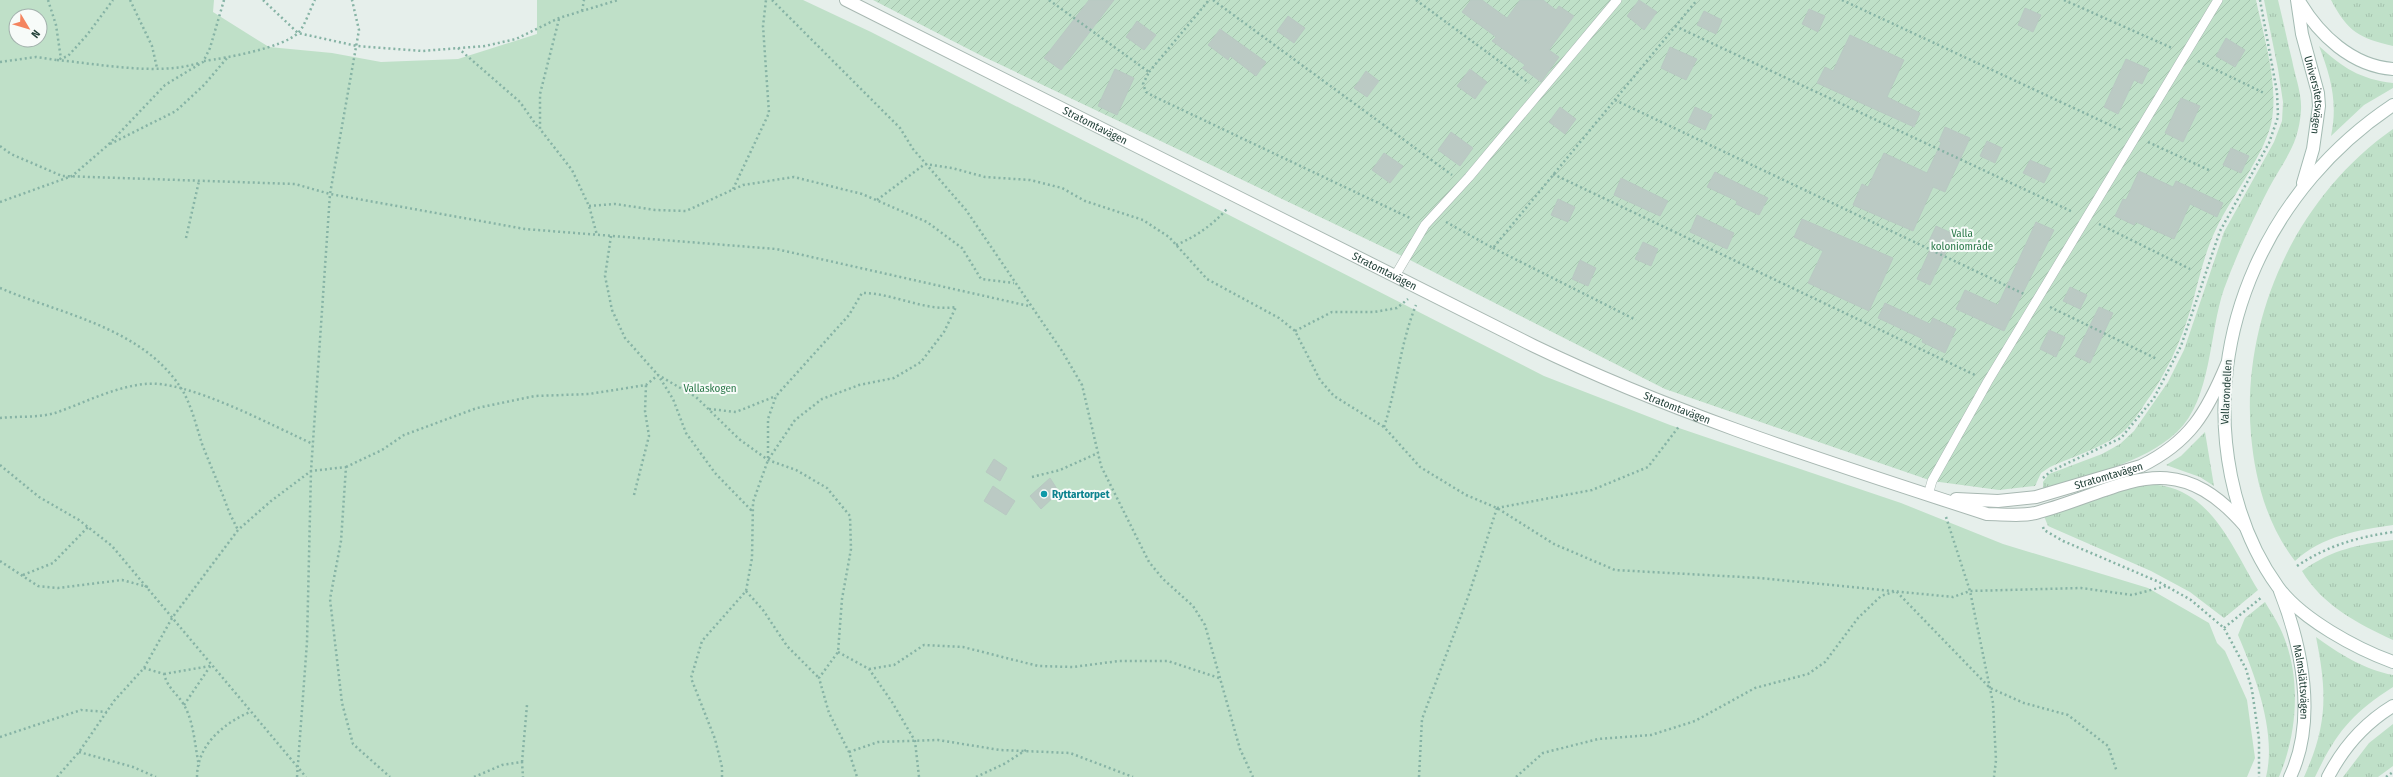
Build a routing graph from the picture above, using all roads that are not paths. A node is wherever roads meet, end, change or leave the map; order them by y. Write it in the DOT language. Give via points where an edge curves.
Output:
graph roads {
  1 [pos="846,0"];
  2 [pos="1617,0"];
  3 [pos="2218,0"];
  4 [pos="2298,0"];
  5 [pos="2393,69"];
  6 [pos="2393,105"];
  7 [pos="2301,188"];
  8 [pos="1395,276"];
  9 [pos="2227,363"];
  10 [pos="1928,495"];
  11 [pos="1941,499"];
  12 [pos="2245,526"];
  13 [pos="2279,588"];
  14 [pos="2393,662"];
  15 [pos="2393,706"];
  16 [pos="2290,777"];
  17 [pos="2328,777"];
  1 -- 8 [label="street, Stratomtavägen"];
  2 -- 8 [label="lane" via="1470,176 1433,214"];
  3 -- 10 [label="lane" via="1988,381 1932,481"];
  4 -- 5 [label="street, Universitetsvägen" via="2313,22 2336,45 2366,63"];
  4 -- 7 [label="street, Universitetsvägen" via="2302,34 2318,93 2319,106 2313,149"];
  6 -- 7 [label="street, Vallarondellen" via="2338,148"];
  7 -- 9 [label="street, Vallarondellen" via="2272,233 2249,282 2235,322"];
  8 -- 10 [label="street, Stratomtavägen" via="1602,379 1689,413"];
  9 -- 11 [label="street, Stratomtavägen" via="2201,418 2170,449 2141,466 2036,497 1998,501"];
  9 -- 12 [label="street, Vallarondellen" via="2223,406 2224,430 2234,490"];
  10 -- 11 [label="street, Stratomtavägen"];
  11 -- 12 [label="street, Stratomtavägen" via="1987,514 2037,513 2109,487 2143,478 2160,477 2179,479 2205,491 2222,503"];
  12 -- 13 [label="street, Vallarondellen"];
  13 -- 14 [label="street, Vallarondellen" via="2331,631"];
  13 -- 16 [label="street, Malmslättsvägen" via="2295,642 2303,697 2302,739"];
  15 -- 17 [label="street" via="2354,738"];
}
